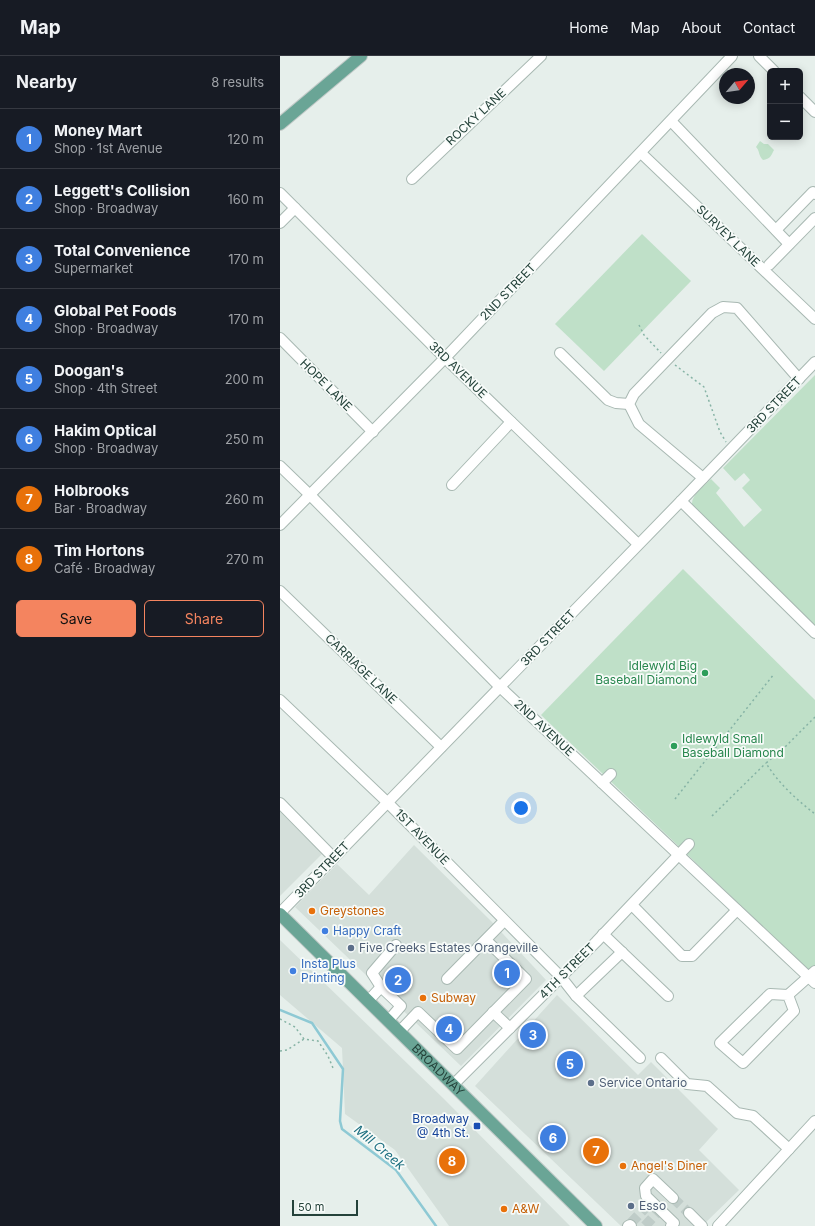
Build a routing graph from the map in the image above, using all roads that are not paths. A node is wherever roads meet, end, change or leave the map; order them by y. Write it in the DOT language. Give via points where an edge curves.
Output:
graph roads {
  1 [pos="361,56"];
  2 [pos="541,56"];
  3 [pos="732,56"];
  4 [pos="759,56"];
  5 [pos="771,68"];
  6 [pos="803,100"];
  7 [pos="815,112"];
  8 [pos="671,121"];
  9 [pos="280,124"];
  10 [pos="641,153"];
  11 [pos="412,179"];
  12 [pos="280,194"];
  13 [pos="815,194"];
  14 [pos="295,208"];
  15 [pos="815,218"];
  16 [pos="280,223"];
  17 [pos="776,230"];
  18 [pos="789,244"];
  19 [pos="768,265"];
  20 [pos="815,319"];
  21 [pos="280,338"];
  22 [pos="560,354"];
  23 [pos="445,358"];
  24 [pos="815,362"];
  25 [pos="799,379"];
  26 [pos="629,404"];
  27 [pos="511,422"];
  28 [pos="373,432"];
  29 [pos="280,466"];
  30 [pos="703,478"];
  31 [pos="452,485"];
  32 [pos="310,495"];
  33 [pos="681,501"];
  34 [pos="280,525"];
  35 [pos="638,544"];
  36 [pos="280,592"];
  37 [pos="815,633"];
  38 [pos="500,687"];
  39 [pos="280,700"];
  40 [pos="441,747"];
  41 [pos="611,774"];
  42 [pos="602,783"];
  43 [pos="387,802"];
  44 [pos="280,803"];
  45 [pos="689,844"];
  46 [pos="679,856"];
  47 [pos="334,858"];
  48 [pos="632,904"];
  49 [pos="737,910"];
  50 [pos="280,914"];
  51 [pos="504,921"];
  52 [pos="603,934"];
  53 [pos="486,940"];
  54 [pos="396,945"];
  55 [pos="622,952"];
  56 [pos="560,977"];
  57 [pos="813,977"];
  58 [pos="447,979"];
  59 [pos="381,987"];
  60 [pos="788,995"];
  61 [pos="576,996"];
  62 [pos="668,996"];
  63 [pos="368,1001"];
  64 [pos="493,1012"];
  65 [pos="388,1021"];
  66 [pos="510,1028"];
  67 [pos="399,1032"];
  68 [pos="640,1058"];
  69 [pos="661,1058"];
  70 [pos="453,1085"];
  71 [pos="815,1121"];
  72 [pos="789,1149"];
  73 [pos="673,1198"];
  74 [pos="688,1213"];
  75 [pos="696,1224"];
  76 [pos="674,1225"];
  77 [pos="596,1226"];
  78 [pos="718,1226"];
  1 -- 9 [label="main road"];
  2 -- 11 [label="street, ROCKY LANE"];
  3 -- 8 [label="street, 2ND STREET"];
  4 -- 5 [label="street"];
  6 -- 7 [label="street"];
  8 -- 10 [label="street, 2ND STREET"];
  8 -- 17 [label="street"];
  10 -- 20 [label="street, SURVEY LANE"];
  10 -- 23 [label="street, 2ND STREET"];
  12 -- 14 [label="street, 3RD AVENUE"];
  13 -- 17 [label="street" via="813,192"];
  14 -- 16 [label="street"];
  14 -- 23 [label="street, 3RD AVENUE"];
  15 -- 18 [label="street"];
  17 -- 18 [label="street"];
  18 -- 19 [label="street"];
  21 -- 28 [label="street, HOPE LANE"];
  22 -- 26 [label="street" via="608,400"];
  23 -- 27 [label="street, 3RD AVENUE"];
  23 -- 28 [label="street, 2ND STREET"];
  24 -- 25 [label="street, 3RD STREET"];
  25 -- 26 [label="street" via="737,308 722,307 712,313 667,359 634,394"];
  25 -- 30 [label="street, 3RD STREET"];
  26 -- 30 [label="street" via="639,424"];
  27 -- 31 [label="street"];
  27 -- 35 [label="street, 3RD AVENUE"];
  28 -- 32 [label="street, 2ND STREET"];
  29 -- 32 [label="street, 2ND AVENUE"];
  30 -- 33 [label="street, 3RD STREET"];
  32 -- 34 [label="street, 2ND STREET"];
  32 -- 38 [label="street, 2ND AVENUE"];
  33 -- 35 [label="street, 3RD STREET"];
  33 -- 37 [label="street"];
  35 -- 38 [label="street, 3RD STREET"];
  36 -- 40 [label="street, CARRIAGE LANE"];
  38 -- 40 [label="street, 3RD STREET"];
  38 -- 42 [label="street, 2ND AVENUE"];
  39 -- 43 [label="street, 1ST AVENUE"];
  40 -- 43 [label="street, 3RD STREET"];
  41 -- 42 [label="street"];
  42 -- 46 [label="street, 2ND AVENUE"];
  43 -- 47 [label="street, 3RD STREET"];
  43 -- 51 [label="street, 1ST AVENUE"];
  44 -- 47 [label="street"];
  45 -- 46 [label="street, 4TH STREET"];
  46 -- 48 [label="street, 4TH STREET"];
  46 -- 49 [label="street, 2ND AVENUE"];
  47 -- 50 [label="street, 3RD STREET"];
  48 -- 49 [label="street" via="682,956 692,956"];
  48 -- 52 [label="street, 4TH STREET"];
  49 -- 57 [label="street, 2ND AVENUE"];
  50 -- 63 [label="main road, BROADWAY"];
  51 -- 53 [label="street"];
  51 -- 56 [label="street, 1ST AVENUE"];
  52 -- 55 [label="street"];
  52 -- 56 [label="street, 4TH STREET"];
  53 -- 58 [label="street"];
  53 -- 64 [label="street" via="526,979"];
  54 -- 59 [label="street" via="372,973"];
  55 -- 61 [label="street"];
  55 -- 62 [label="street"];
  56 -- 61 [label="street, 1ST AVENUE"];
  56 -- 66 [label="street, 4TH STREET"];
  57 -- 60 [label="street"];
  59 -- 63 [label="street"];
  59 -- 65 [label="street" via="401,1006"];
  60 -- 60 [label="street" via="770,994 720,1043 743,1063 794,1011"];
  61 -- 68 [label="street, 1ST AVENUE"];
  63 -- 65 [label="main road, BROADWAY"];
  64 -- 66 [label="street"];
  64 -- 67 [label="street" via="457,1049 418,1012"];
  65 -- 67 [label="main road, BROADWAY"];
  66 -- 70 [label="street, 4TH STREET"];
  67 -- 70 [label="main road, BROADWAY"];
  69 -- 72 [label="street" via="687,1084 707,1086 737,1113 753,1116"];
  70 -- 77 [label="main road, BROADWAY"];
  71 -- 72 [label="street"];
  72 -- 78 [label="street"];
  73 -- 76 [label="street" via="653,1179 645,1188 650,1203"];
  74 -- 75 [label="street"];
}
